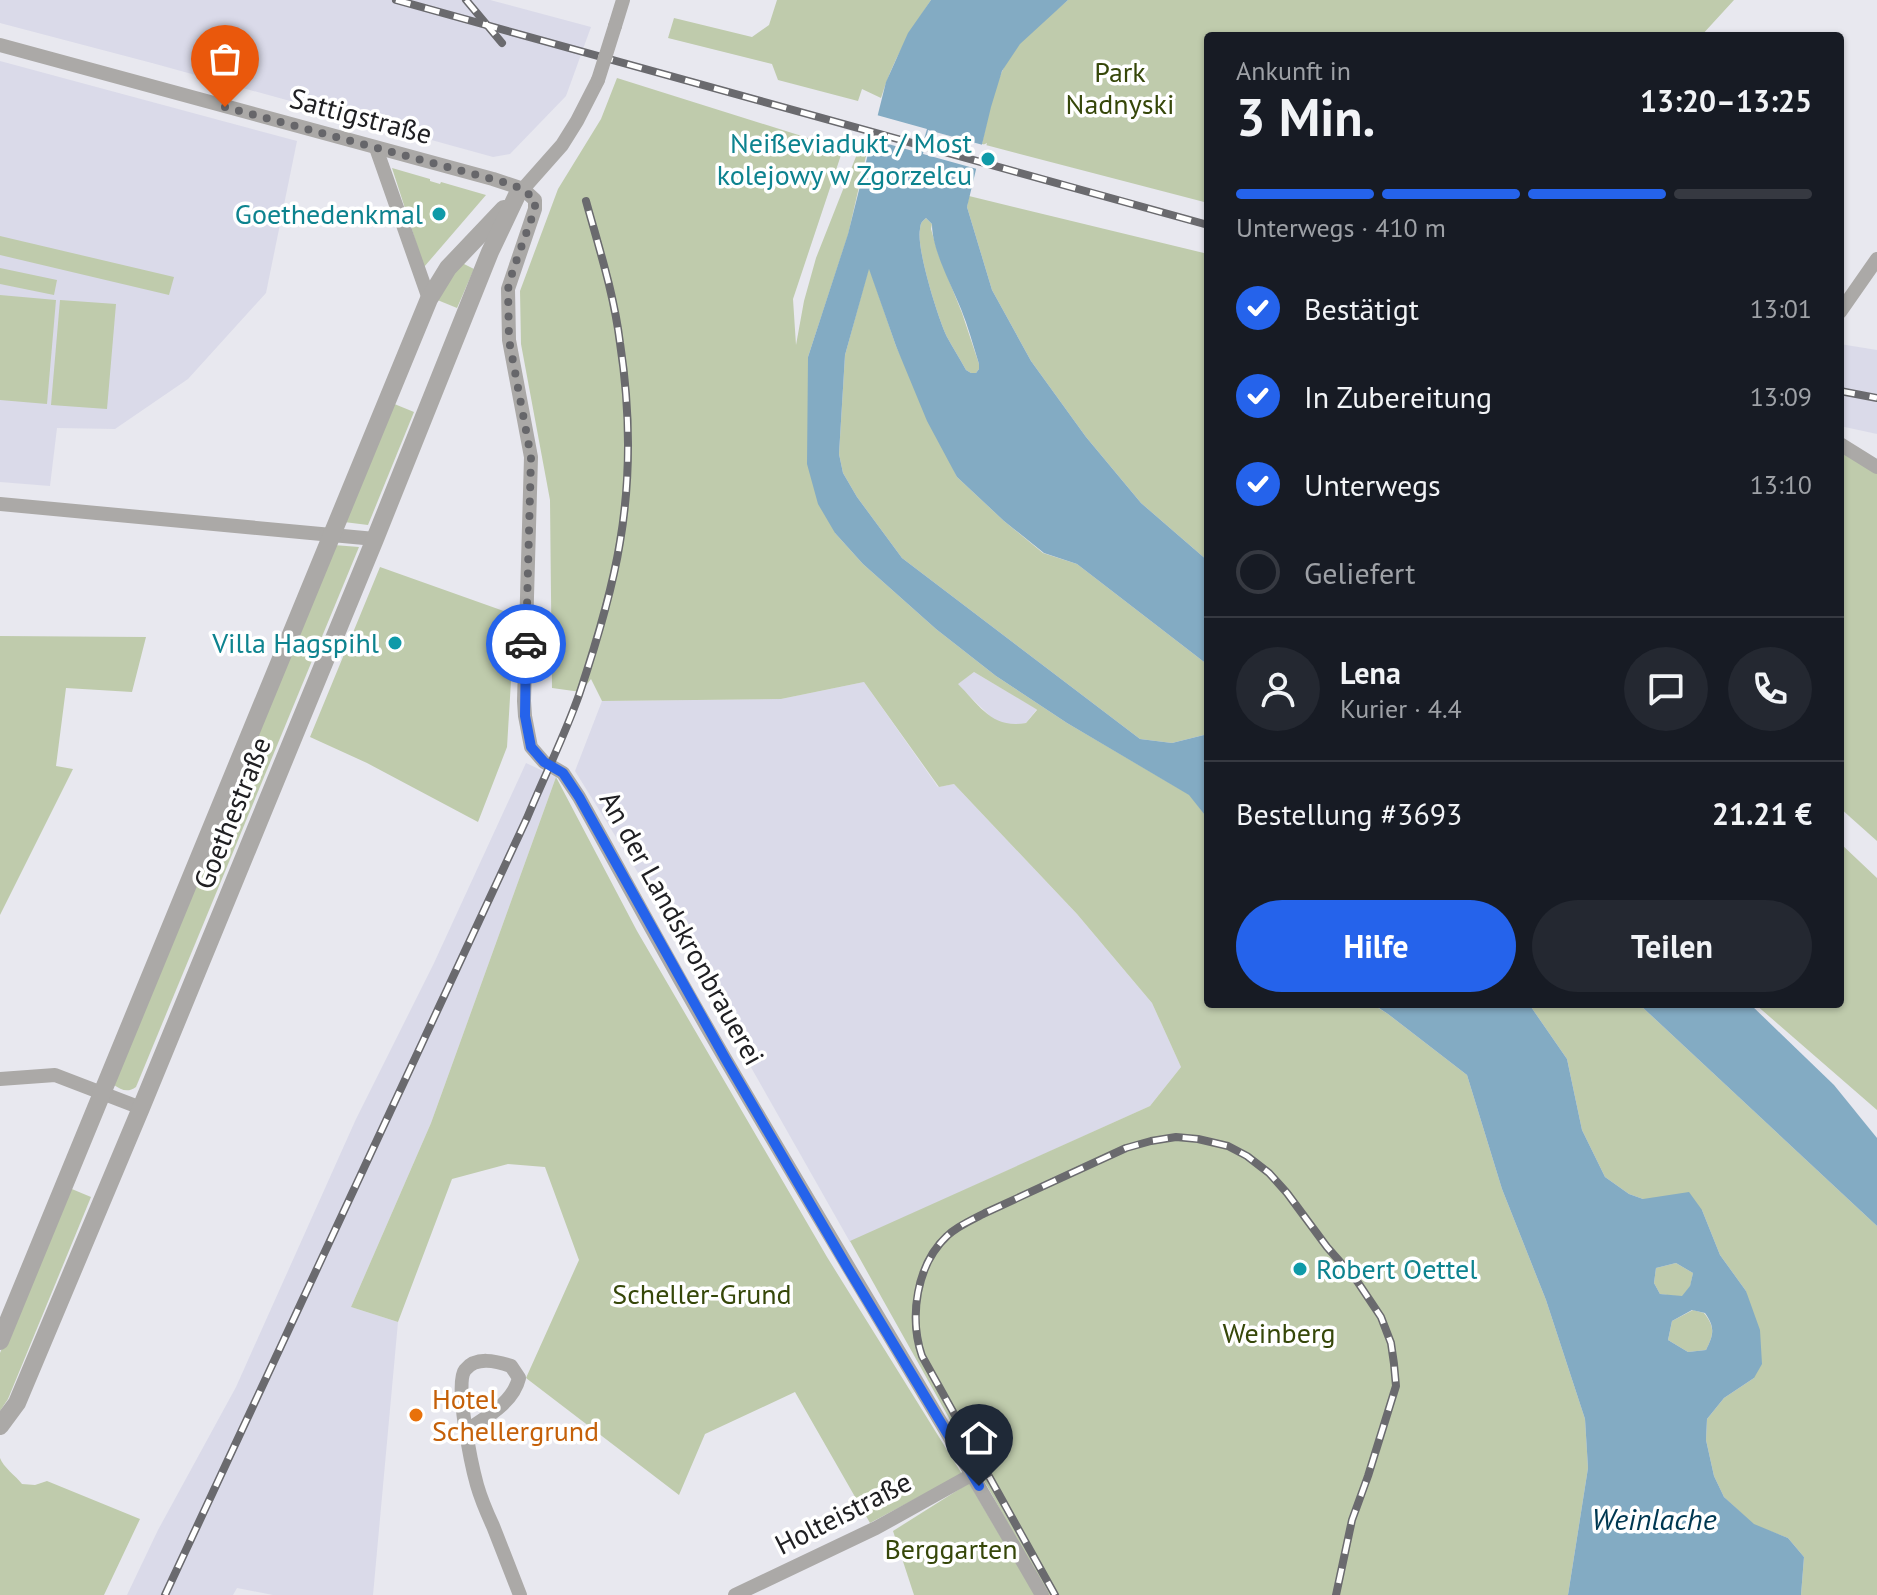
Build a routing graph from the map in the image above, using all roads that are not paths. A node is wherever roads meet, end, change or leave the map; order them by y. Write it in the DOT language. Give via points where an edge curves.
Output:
graph roads {
  1 [pos="623,0"];
  2 [pos="0,45"];
  3 [pos="376,148"];
  4 [pos="520,192"];
  5 [pos="1877,259"];
  6 [pos="429,299"];
  7 [pos="1844,306"];
  8 [pos="1844,446"];
  9 [pos="1877,467"];
  10 [pos="0,504"];
  11 [pos="332,535"];
  12 [pos="375,539"];
  13 [pos="0,1079"];
  14 [pos="101,1092"];
  15 [pos="141,1108"];
  16 [pos="0,1341"];
  17 [pos="0,1426"];
  18 [pos="466,1431"];
  19 [pos="973,1474"];
  20 [pos="747,1593"];
  21 [pos="520,1595"];
  22 [pos="1042,1595"];
  1 -- 4 [label="street, bridge" via="598,80 577,121"];
  2 -- 3 [label="street, Sattigstraße"];
  3 -- 4 [label="street, Sattigstraße"];
  3 -- 6 [label="street"];
  4 -- 6 [label="street, Goethestraße" via="448,268"];
  4 -- 12 [label="street, Goethestraße" via="490,252"];
  4 -- 19 [label="street, An der Landskronbrauerei" via="535,200 508,289 509,340 531,457 524,701 531,747 563,773 579,797 733,1072"];
  5 -- 7 [label="street"];
  6 -- 11 [label="street, Goethestraße"];
  8 -- 9 [label="street"];
  10 -- 11 [label="street"];
  11 -- 12 [label="street"];
  11 -- 14 [label="street, Goethestraße"];
  12 -- 15 [label="street, Goethestraße"];
  13 -- 14 [label="street" via="55,1075"];
  14 -- 15 [label="street"];
  14 -- 16 [label="street, Goethestraße"];
  15 -- 17 [label="street, Goethestraße" via="17,1403"];
  18 -- 18 [label="street" via="517,1389 519,1378 511,1366 485,1360 465,1369 461,1389"];
  18 -- 21 [label="street" via="477,1487"];
  19 -- 20 [label="street, Holteistraße"];
  19 -- 22 [label="street, An der Landskronbrauerei"];
}
